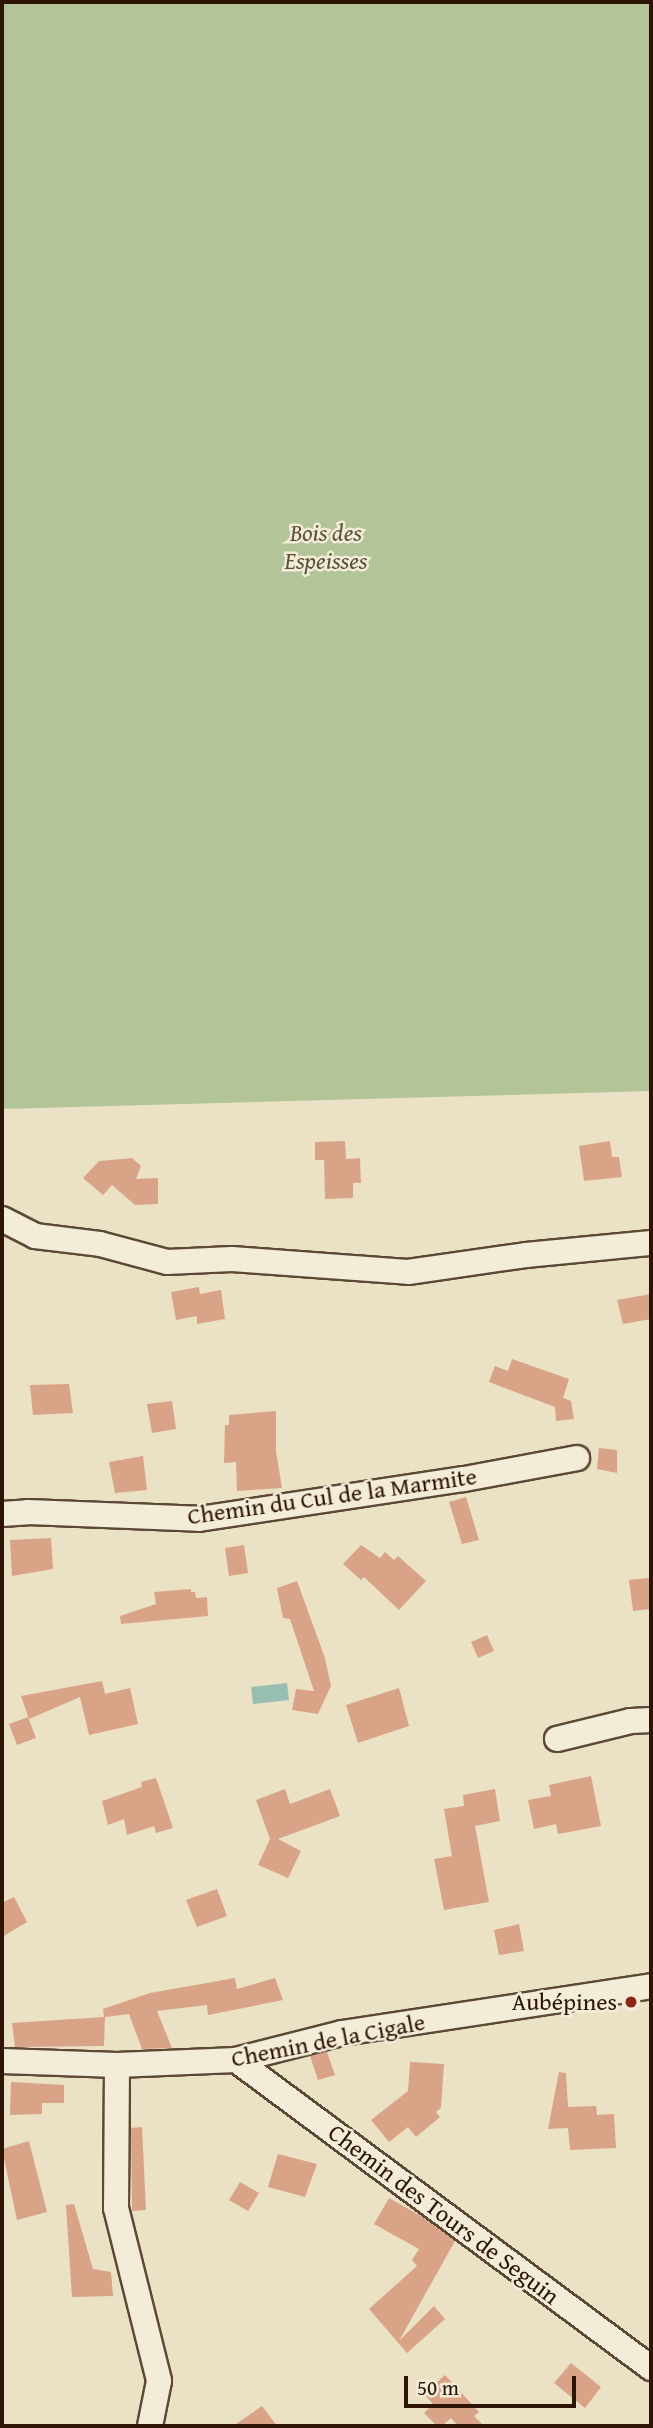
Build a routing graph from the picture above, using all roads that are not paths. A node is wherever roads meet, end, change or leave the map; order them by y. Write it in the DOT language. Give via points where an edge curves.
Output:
graph roads {
  1 [pos="2,1219"];
  2 [pos="651,1243"];
  3 [pos="577,1458"];
  4 [pos="2,1514"];
  5 [pos="651,1720"];
  6 [pos="557,1739"];
  7 [pos="651,1986"];
  8 [pos="2,2060"];
  9 [pos="236,2060"];
  10 [pos="117,2065"];
  11 [pos="651,2368"];
  12 [pos="150,2426"];
  1 -- 2 [label="street" via="35,1236 100,1244 167,1262 232,1259 408,1272"];
  3 -- 4 [label="street, Chemin du Cul de la Marmite" via="199,1519"];
  5 -- 6 [label="street"];
  7 -- 9 [label="street, Chemin de la Cigale" via="342,2034"];
  8 -- 10 [label="street, Chemin de la Cigale"];
  9 -- 10 [label="street, Chemin de la Cigale"];
  9 -- 11 [label="street, Chemin des Tours de Seguin"];
  10 -- 12 [label="street" via="116,2208 159,2381"];
}
